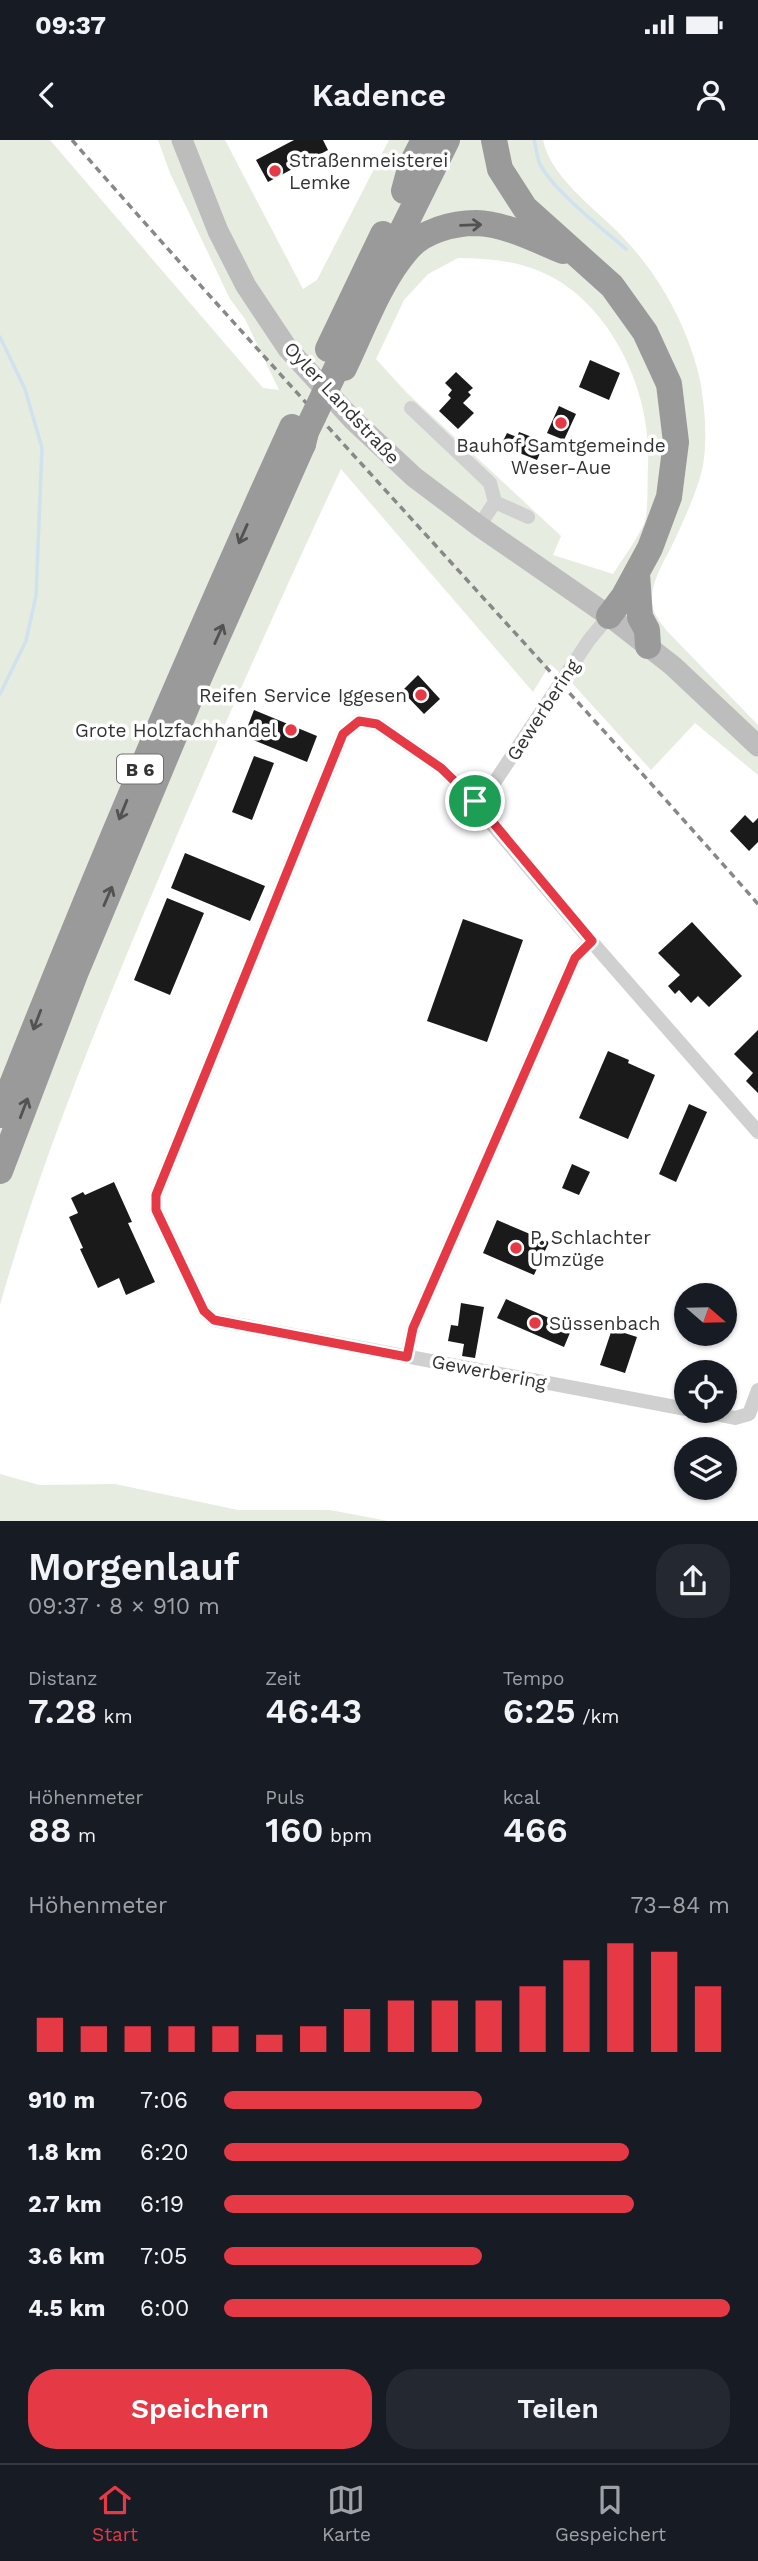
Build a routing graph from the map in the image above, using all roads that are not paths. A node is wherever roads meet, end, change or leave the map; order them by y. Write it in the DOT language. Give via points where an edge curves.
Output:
graph roads {
  1 [pos="182,140"];
  2 [pos="424,140"];
  3 [pos="433,140"];
  4 [pos="447,140"];
  5 [pos="494,140"];
  6 [pos="404,191"];
  7 [pos="578,257"];
  8 [pos="337,360"];
  9 [pos="411,408"];
  10 [pos="297,436"];
  11 [pos="495,502"];
  12 [pos="528,517"];
  13 [pos="479,526"];
  14 [pos="637,572"];
  15 [pos="609,616"];
  16 [pos="648,646"];
  17 [pos="758,746"];
  18 [pos="475,801"];
  19 [pos="592,941"];
  20 [pos="0,1115"];
  21 [pos="758,1132"];
  22 [pos="0,1171"];
  23 [pos="407,1357"];
  24 [pos="758,1390"];
  25 [pos="674,1407"];
  26 [pos="737,1417"];
  1 -- 13 [label="main road, Oyler Landstraße" via="218,231 246,286 288,349 382,449"];
  2 -- 6 [label="highway"];
  3 -- 6 [label="highway, B 6"];
  4 -- 8 [label="highway, B 6"];
  5 -- 7 [label="highway" via="500,169 525,208"];
  6 -- 8 [label="highway, B 6"];
  8 -- 7 [label="highway, one-way" via="409,247 439,228 477,223 517,232"];
  7 -- 14 [label="highway" via="612,286 645,331 669,384 676,442 669,497"];
  8 -- 10 [label="highway, B 6, bridge" via="306,432"];
  9 -- 11 [label="street" via="490,483"];
  10 -- 20 [label="highway, B 6, one-way" via="196,637"];
  22 -- 10 [label="highway, B 6, one-way" via="91,936"];
  11 -- 12 [label="street"];
  11 -- 13 [label="street"];
  13 -- 15 [label="main road, Oyler Landstraße"];
  14 -- 15 [label="highway"];
  14 -- 16 [label="highway" via="638,607"];
  15 -- 16 [label="main road, Oyler Landstraße"];
  15 -- 18 [label="street, Gewerbering" via="492,786"];
  16 -- 17 [label="main road, Oyler Landstraße"];
  18 -- 19 [label="street, Gewerbering"];
  18 -- 23 [label="street, Gewerbering" via="441,768 377,724 359,721 343,734 156,1195 156,1210 204,1311 214,1320"];
  19 -- 21 [label="street, Gewerbering"];
  19 -- 23 [label="street" via="575,958 564,982 413,1328"];
  23 -- 25 [label="street, Gewerbering"];
  24 -- 26 [label="street" via="749,1414"];
}
